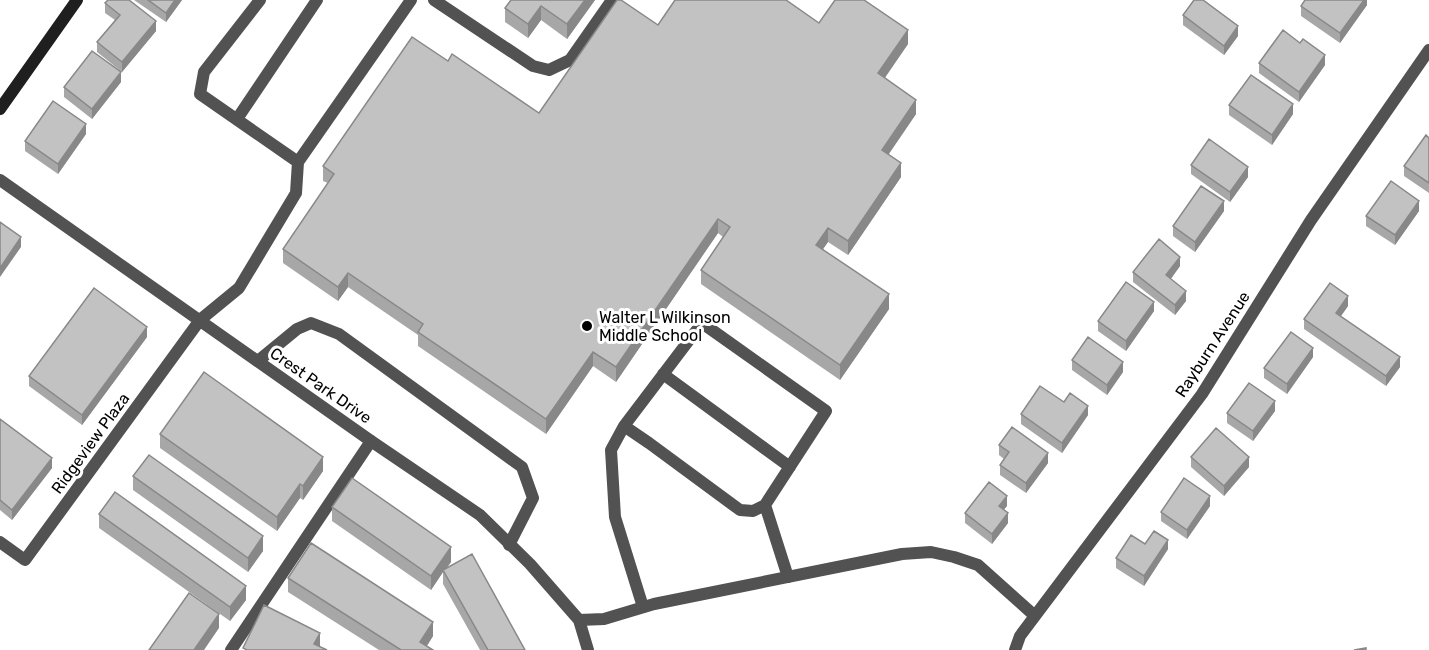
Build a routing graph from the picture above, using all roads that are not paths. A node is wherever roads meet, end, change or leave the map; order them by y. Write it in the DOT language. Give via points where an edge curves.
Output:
graph roads {
  1 [pos="77,0"];
  2 [pos="260,0"];
  3 [pos="317,0"];
  4 [pos="411,0"];
  5 [pos="434,0"];
  6 [pos="612,0"];
  7 [pos="1429,50"];
  8 [pos="0,109"];
  9 [pos="237,119"];
  10 [pos="298,162"];
  11 [pos="0,180"];
  12 [pos="200,320"];
  13 [pos="258,361"];
  14 [pos="663,374"];
  15 [pos="624,426"];
  16 [pos="371,441"];
  17 [pos="790,467"];
  18 [pos="765,505"];
  19 [pos="0,542"];
  20 [pos="509,545"];
  21 [pos="788,577"];
  22 [pos="643,607"];
  23 [pos="1035,616"];
  24 [pos="579,620"];
  25 [pos="231,650"];
  26 [pos="588,650"];
  27 [pos="1015,650"];
  1 -- 8 [label="street"];
  2 -- 9 [label="street" via="204,72 200,94"];
  3 -- 9 [label="street"];
  4 -- 10 [label="street"];
  5 -- 6 [label="street" via="533,66 549,70 570,60"];
  7 -- 23 [label="street, Rayburn Avenue" via="1311,220 1202,394"];
  9 -- 10 [label="street"];
  10 -- 12 [label="street" via="296,193 239,288"];
  11 -- 12 [label="street, Crest Park Drive"];
  12 -- 13 [label="street, Crest Park Drive"];
  12 -- 19 [label="street, Ridgeview Plaza" via="25,560"];
  13 -- 16 [label="street, Crest Park Drive"];
  13 -- 20 [label="street" via="297,329 311,323 339,334 522,467 533,498"];
  14 -- 15 [label="street"];
  14 -- 17 [label="street"];
  14 -- 17 [label="street" via="702,322 826,411"];
  15 -- 18 [label="street" via="740,510 753,511"];
  15 -- 22 [label="street" via="611,450 615,517"];
  16 -- 20 [label="street, Crest Park Drive" via="480,515"];
  16 -- 25 [label="street"];
  17 -- 18 [label="street"];
  18 -- 21 [label="street"];
  20 -- 24 [label="street, Crest Park Drive"];
  21 -- 22 [label="street"];
  21 -- 23 [label="street" via="902,554 931,552 978,565"];
  22 -- 24 [label="street" via="604,619"];
  23 -- 27 [label="street, Rayburn Avenue"];
  24 -- 26 [label="street, Crest Park Drive"];
}
